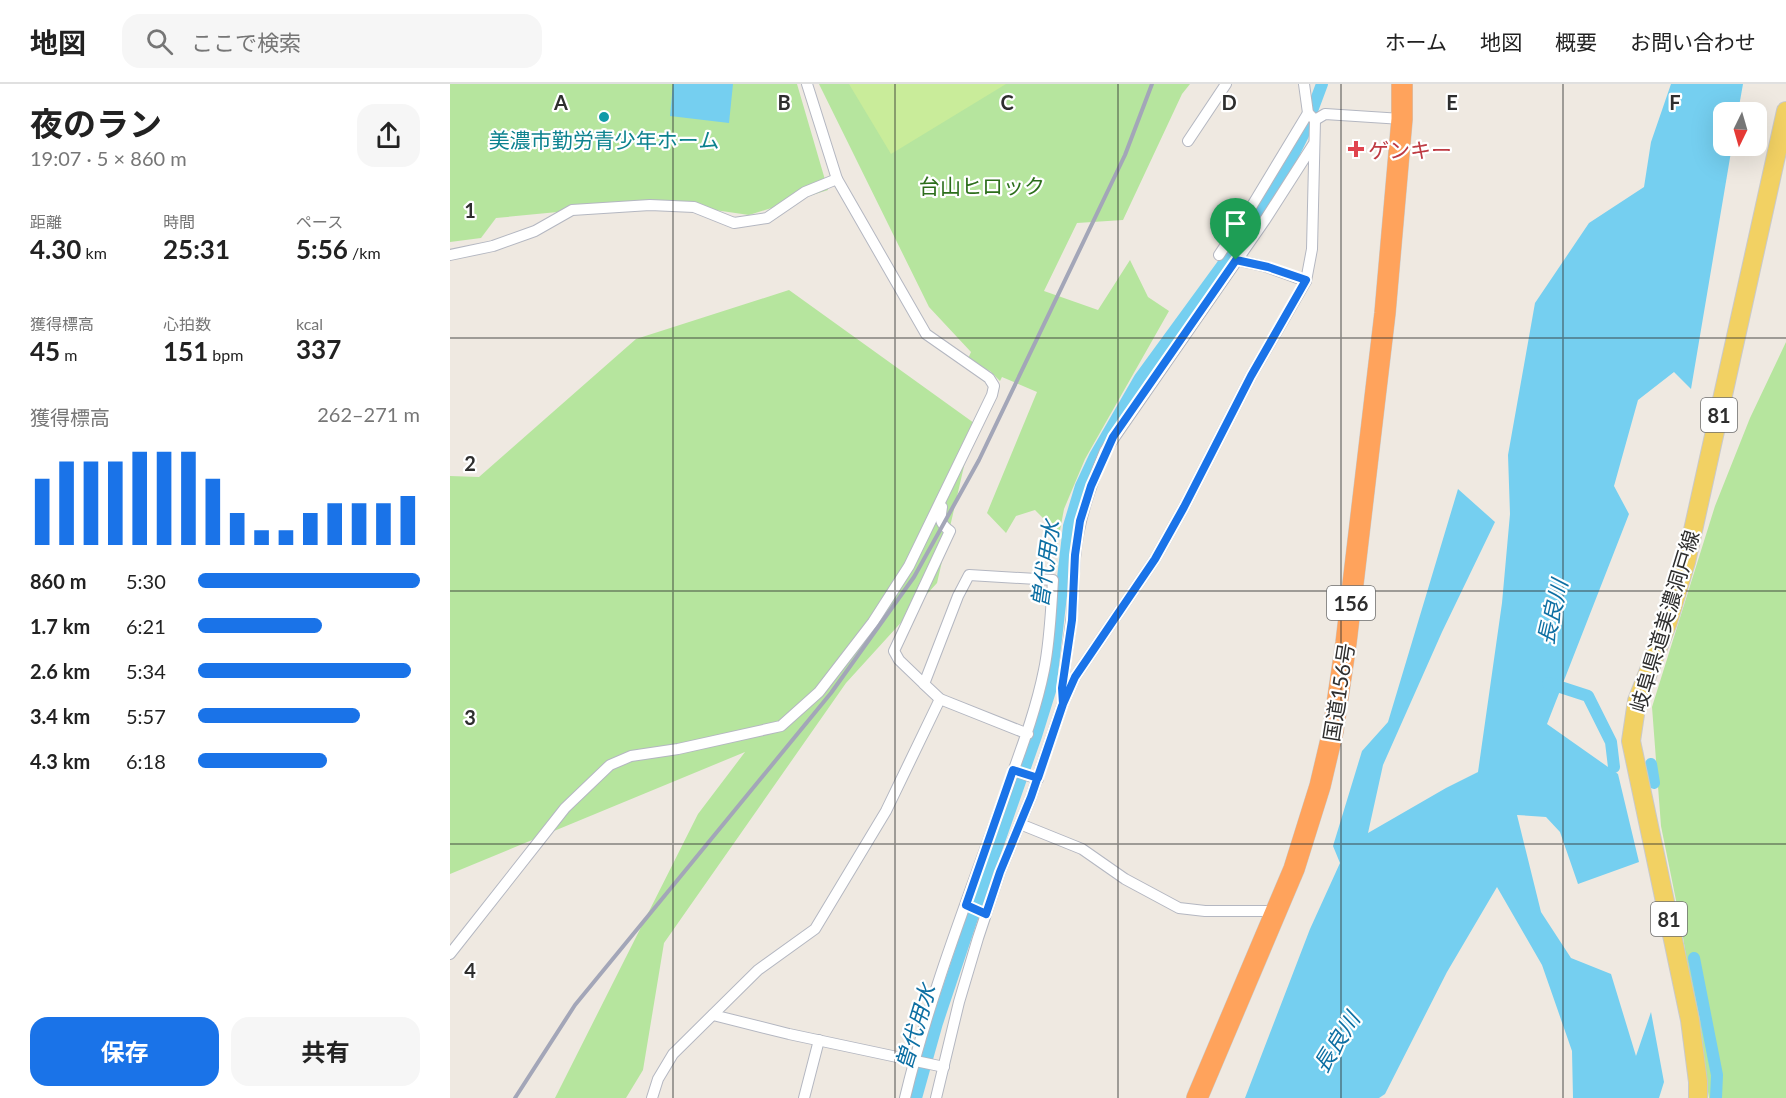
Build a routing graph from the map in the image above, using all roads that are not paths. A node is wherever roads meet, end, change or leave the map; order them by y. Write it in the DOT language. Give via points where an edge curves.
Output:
graph roads {
  1 [pos="807,84"];
  2 [pos="1226,84"];
  3 [pos="1304,84"];
  4 [pos="1402,84"];
  5 [pos="1786,111"];
  6 [pos="1311,116"];
  7 [pos="1402,119"];
  8 [pos="1188,141"];
  9 [pos="1313,145"];
  10 [pos="1779,171"];
  11 [pos="837,179"];
  12 [pos="450,255"];
  13 [pos="1219,255"];
  14 [pos="1236,260"];
  15 [pos="1306,280"];
  16 [pos="944,494"];
  17 [pos="924,684"];
  18 [pos="940,699"];
  19 [pos="1063,704"];
  20 [pos="1028,734"];
  21 [pos="1025,774"];
  22 [pos="1020,824"];
  23 [pos="968,906"];
  24 [pos="1276,911"];
  25 [pos="983,913"];
  26 [pos="450,954"];
  27 [pos="713,1016"];
  28 [pos="819,1041"];
  29 [pos="917,1061"];
  30 [pos="938,1066"];
  31 [pos="652,1098"];
  32 [pos="804,1098"];
  33 [pos="905,1098"];
  34 [pos="936,1098"];
  35 [pos="1197,1098"];
  36 [pos="1698,1098"];
  1 -- 11 [label="street"];
  2 -- 8 [label="street"];
  3 -- 6 [label="street"];
  4 -- 7 [label="highway, 国道156号 / 156"];
  5 -- 10 [label="main road, 岐阜県道美濃洞戸線 / 81"];
  6 -- 7 [label="street"];
  6 -- 9 [label="street"];
  6 -- 13 [label="street"];
  7 -- 24 [label="highway, 国道156号 / 156" via="1384,313 1338,701 1308,829"];
  9 -- 14 [label="street"];
  9 -- 15 [label="street" via="1312,249"];
  10 -- 36 [label="main road, 岐阜県道美濃洞戸線 / 81" via="1686,562 1637,701 1631,741 1690,1020"];
  11 -- 12 [label="street" via="805,192 767,218 734,223 694,207 672,206 572,210 536,231"];
  11 -- 16 [label="street" via="926,334 989,378 994,386"];
  14 -- 15 [label="street"];
  14 -- 19 [label="street" via="1113,437 1091,486 1075,555"];
  15 -- 19 [label="street" via="1155,559 1075,677"];
  16 -- 17 [label="street" via="940,521 950,531 894,651"];
  16 -- 26 [label="street" via="903,576 873,622 811,699 781,726 631,756 610,765 565,808"];
  17 -- 18 [label="street"];
  17 -- 20 [label="street" via="969,575 1053,580 1044,669"];
  18 -- 20 [label="street"];
  18 -- 27 [label="street" via="886,811 815,929 758,970"];
  19 -- 21 [label="street"];
  20 -- 21 [label="street"];
  21 -- 22 [label="street"];
  21 -- 23 [label="street"];
  22 -- 24 [label="street" via="1082,849 1125,879 1179,908"];
  22 -- 25 [label="street"];
  23 -- 25 [label="street"];
  23 -- 29 [label="street"];
  24 -- 35 [label="highway, 国道156号 / 156"];
  25 -- 30 [label="street"];
  27 -- 28 [label="street"];
  27 -- 31 [label="street" via="673,1054"];
  28 -- 29 [label="street"];
  28 -- 32 [label="street"];
  29 -- 30 [label="street"];
  29 -- 33 [label="street"];
  30 -- 34 [label="street"];
}
